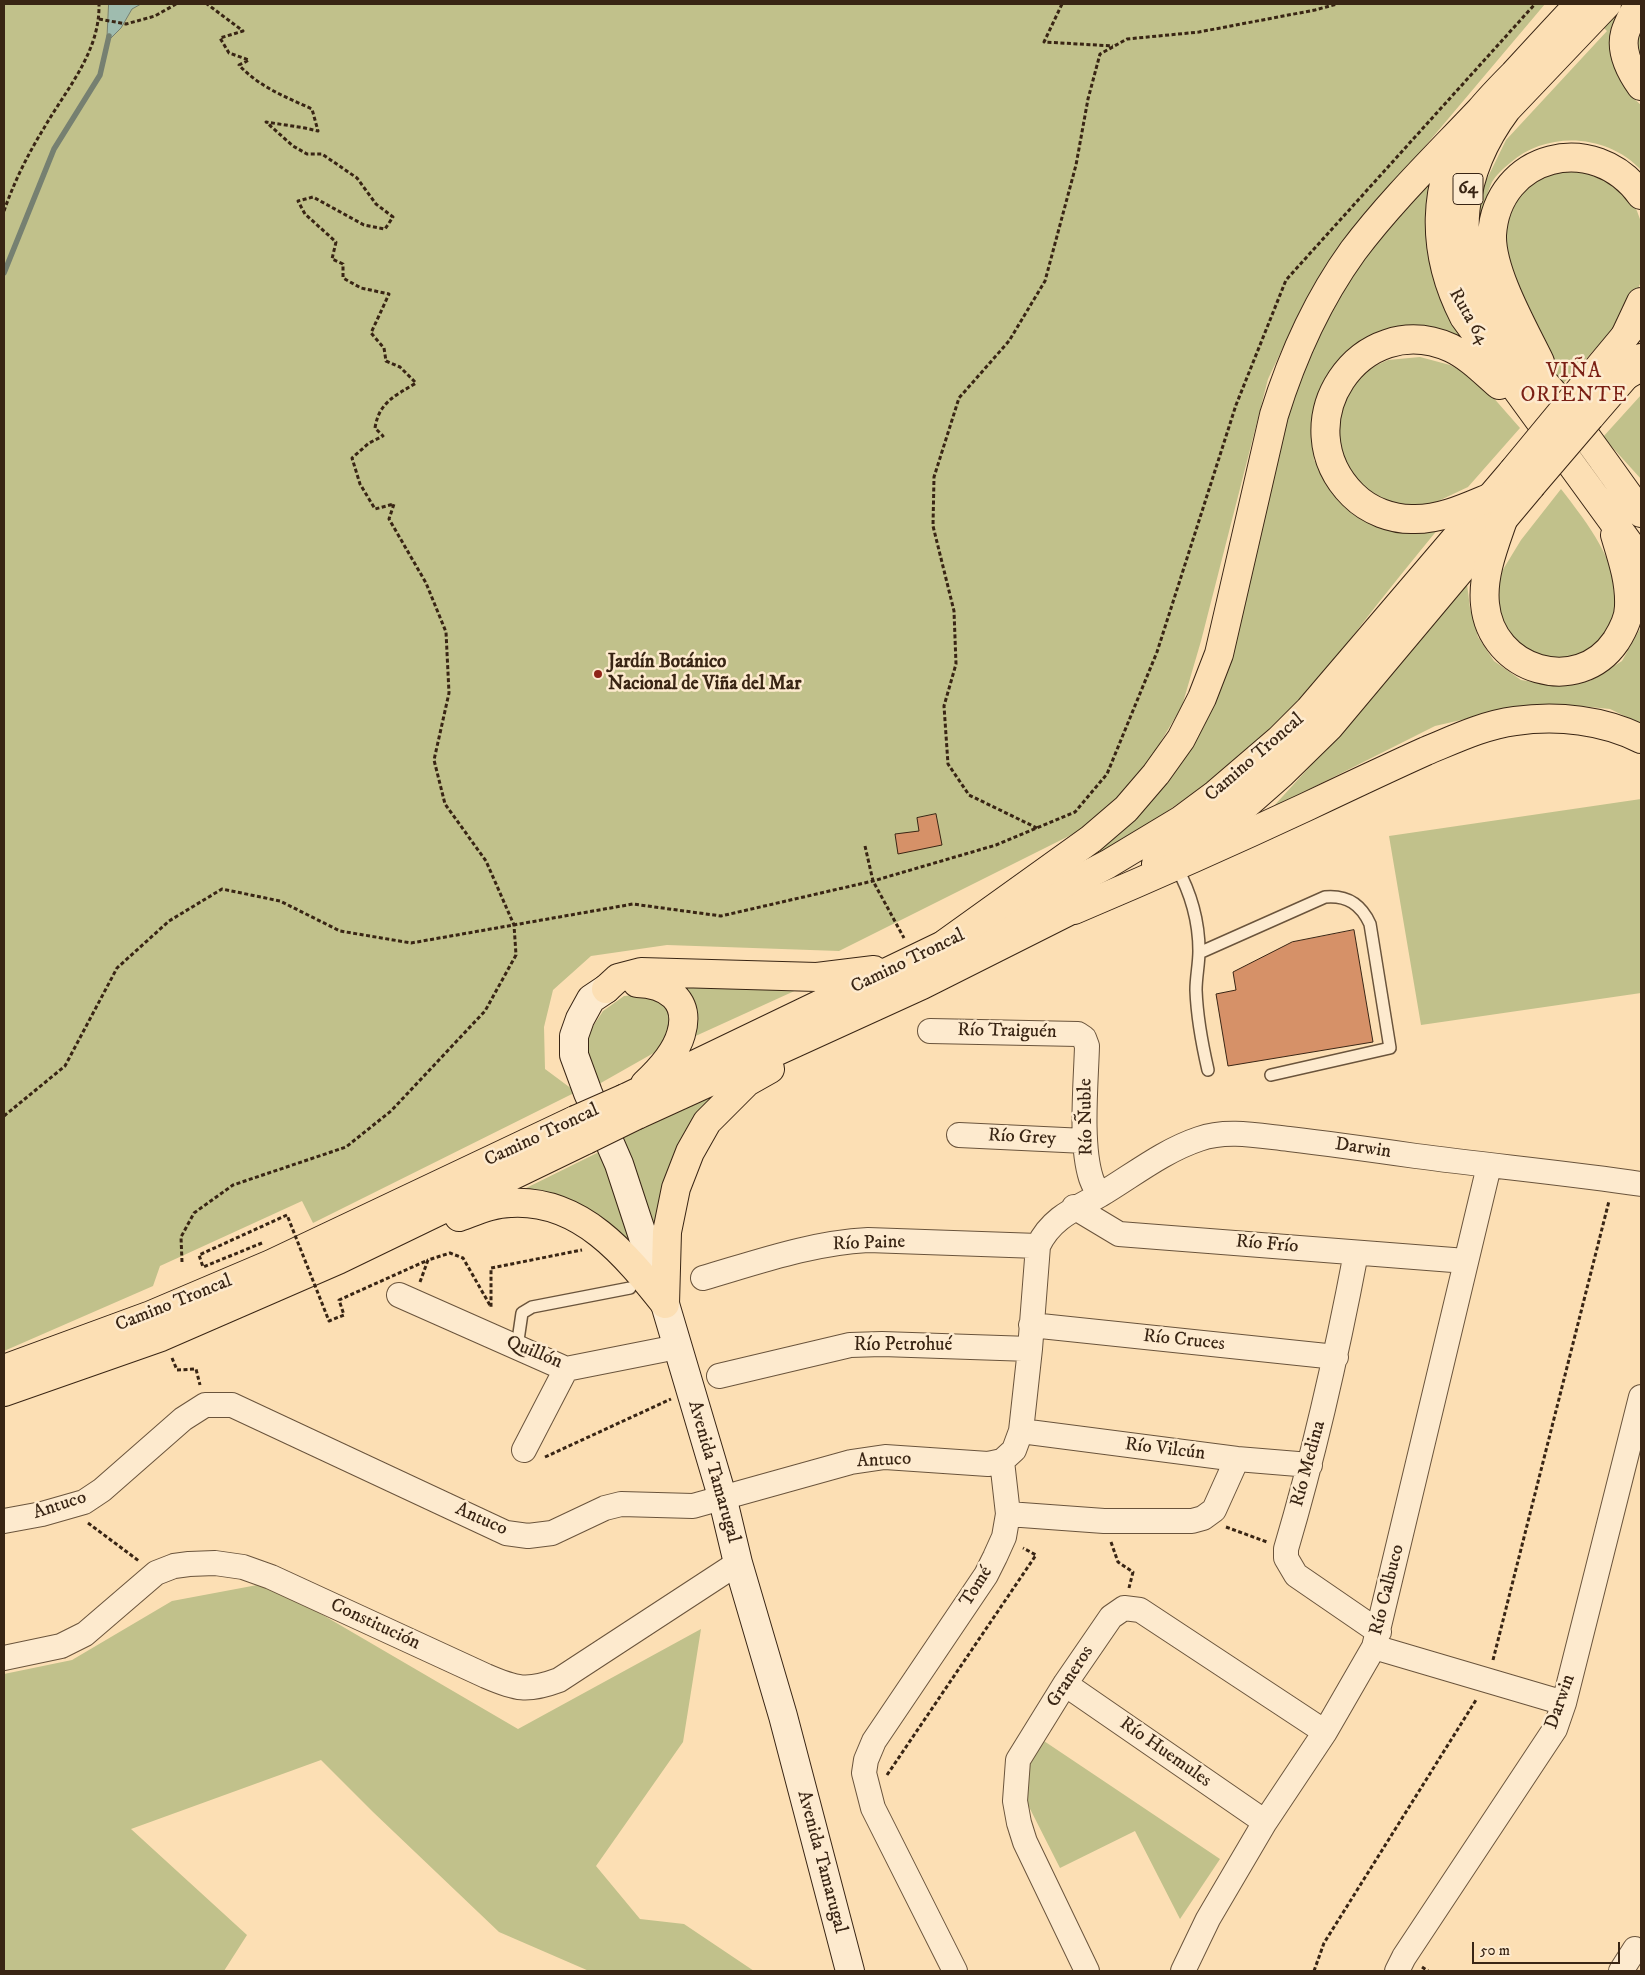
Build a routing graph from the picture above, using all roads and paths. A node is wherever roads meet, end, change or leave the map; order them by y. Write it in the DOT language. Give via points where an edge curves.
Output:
graph roads {
  1 [pos="99,4"];
  2 [pos="176,4"];
  3 [pos="207,4"];
  4 [pos="1062,4"];
  5 [pos="1337,4"];
  6 [pos="1579,4"];
  7 [pos="1607,4"];
  8 [pos="1638,4"];
  9 [pos="99,18"];
  10 [pos="1113,46"];
  11 [pos="1641,86"];
  12 [pos="1486,104"];
  13 [pos="1641,195"];
  14 [pos="4,210"];
  15 [pos="1641,302"];
  16 [pos="1633,327"];
  17 [pos="1636,367"];
  18 [pos="1573,403"];
  19 [pos="1538,419"];
  20 [pos="1636,502"];
  21 [pos="1497,508"];
  22 [pos="1611,519"];
  23 [pos="1641,560"];
  24 [pos="1641,739"];
  25 [pos="865,846"];
  26 [pos="1176,866"];
  27 [pos="873,880"];
  28 [pos="1074,910"];
  29 [pos="514,925"];
  30 [pos="946,943"];
  31 [pos="1199,953"];
  32 [pos="908,962"];
  33 [pos="606,989"];
  34 [pos="897,997"];
  35 [pos="930,1030"];
  36 [pos="1084,1038"];
  37 [pos="1208,1070"];
  38 [pos="1271,1075"];
  39 [pos="632,1102"];
  40 [pos="4,1116"];
  41 [pos="581,1130"];
  42 [pos="959,1135"];
  43 [pos="1085,1141"];
  44 [pos="1490,1166"];
  45 [pos="1614,1181"];
  46 [pos="1641,1184"];
  47 [pos="1100,1195"];
  48 [pos="1074,1207"];
  49 [pos="262,1243"];
  50 [pos="612,1244"];
  51 [pos="1038,1246"];
  52 [pos="1356,1253"];
  53 [pos="338,1260"];
  54 [pos="428,1260"];
  55 [pos="1466,1261"];
  56 [pos="182,1262"];
  57 [pos="703,1278"];
  58 [pos="630,1288"];
  59 [pos="406,1297"];
  60 [pos="665,1304"];
  61 [pos="1031,1325"];
  62 [pos="161,1337"];
  63 [pos="518,1347"];
  64 [pos="676,1347"];
  65 [pos="1030,1349"];
  66 [pos="1336,1357"];
  67 [pos="566,1368"];
  68 [pos="4,1369"];
  69 [pos="719,1376"];
  70 [pos="690,1390"];
  71 [pos="4,1392"];
  72 [pos="1641,1397"];
  73 [pos="206,1405"];
  74 [pos="1021,1431"];
  75 [pos="532,1454"];
  76 [pos="1237,1459"];
  77 [pos="1002,1460"];
  78 [pos="1310,1466"];
  79 [pos="722,1496"];
  80 [pos="68,1508"];
  81 [pos="1008,1514"];
  82 [pos="1203,1518"];
  83 [pos="4,1521"];
  84 [pos="1104,1521"];
  85 [pos="1286,1549"];
  86 [pos="1036,1555"];
  87 [pos="738,1563"];
  88 [pos="156,1573"];
  89 [pos="1124,1608"];
  90 [pos="1376,1640"];
  91 [pos="4,1658"];
  92 [pos="1488,1681"];
  93 [pos="1065,1684"];
  94 [pos="1564,1703"];
  95 [pos="1325,1732"];
  96 [pos="888,1772"];
  97 [pos="1265,1822"];
  98 [pos="1634,1949"];
  99 [pos="850,1971"];
  100 [pos="955,1971"];
  101 [pos="1087,1971"];
  102 [pos="1183,1971"];
  103 [pos="1314,1971"];
  104 [pos="1396,1971"];
  105 [pos="1621,1971"];
  1 -- 9 [label="path"];
  2 -- 9 [label="path" via="155,16 126,24"];
  3 -- 29 [label="path" via="243,31 220,38 228,53 249,60 240,65 250,77 312,109 318,132 266,122 293,146 307,154 322,154 357,178 376,204 393,217 385,229 364,225 314,198 298,201 305,214 336,242 332,259 342,264 344,278 361,288 389,294 371,333 384,348 386,361 400,367 416,383 383,405 377,414 375,428 383,436 352,458 360,484 375,509 394,504 389,519 426,583 446,632 449,693 434,760 444,804 486,861"];
  4 -- 10 [label="path" via="1044,42"];
  5 -- 10 [label="path" via="1199,32 1127,38"];
  6 -- 12 [label="main road, Ruta 64 / 64"];
  7 -- 18 [label="main road, Ruta 64 / 64" via="1493,127 1474,167 1465,211 1468,255 1480,296 1502,333"];
  8 -- 11 [label="main road" via="1625,42 1628,62"];
  9 -- 14 [label="path" via="83,68 44,127 11,188"];
  10 -- 27 [label="path" via="1100,54 1076,165 1045,281 1009,341 959,398 934,476 933,526 954,611 956,664 944,706 948,764 969,795 1038,828 996,845"];
  12 -- 19 [label="main road, Ruta 64 / 64" via="1460,142 1444,184 1440,206 1441,252 1448,282 1464,317"];
  12 -- 30 [label="main road" via="1374,224 1353,252 1299,345 1274,415 1219,654 1181,739 1126,809 1092,839"];
  13 -- 18 [label="main road" via="1611,167 1591,159 1569,157 1526,172 1514,182 1498,208 1492,238 1504,288"];
  15 -- 16 [label="main road, Camino Troncal"];
  16 -- 18 [label="main road, Camino Troncal"];
  17 -- 18 [label="main road, Camino Troncal"];
  18 -- 20 [label="main road, Ruta 64 / 64"];
  18 -- 21 [label="main road, Camino Troncal, bridge" via="1522,478"];
  19 -- 21 [label="main road" via="1464,355 1419,340 1387,344 1359,360 1338,384 1326,413 1326,445 1336,475 1357,499 1385,515 1416,520"];
  19 -- 22 [label="main road, Ruta 64 / 64"];
  21 -- 22 [label="main road" via="1485,588 1487,618 1500,644 1510,654 1522,663 1557,671 1579,668 1603,655 1627,620 1630,606 1627,578"];
  21 -- 28 [label="main road, Camino Troncal" via="1329,727 1281,774 1186,848"];
  21 -- 30 [label="main road, Camino Troncal" via="1280,740 1229,784 1181,820 1108,864"];
  22 -- 23 [label="main road, 64"];
  24 -- 26 [label="main road" via="1610,727 1563,719 1514,721 1491,726 1381,771"];
  25 -- 27 [label="path"];
  26 -- 28 [label="main road"];
  26 -- 31 [label="lane" via="1196,915"];
  27 -- 29 [label="path" via="721,916 633,904"];
  27 -- 32 [label="path"];
  28 -- 34 [label="main road, Camino Troncal"];
  29 -- 40 [label="path" via="411,943 340,931 280,901 222,889 169,921 117,968 65,1066"];
  29 -- 56 [label="path" via="516,955 485,1012 391,1111 346,1147 233,1185 201,1207 181,1237"];
  30 -- 32 [label="main road, Camino Troncal"];
  31 -- 37 [label="lane" via="1197,1007"];
  31 -- 38 [label="lane" via="1325,897 1352,901 1366,915 1390,1048"];
  32 -- 33 [label="main road" via="817,977 640,972 618,978"];
  32 -- 39 [label="main road, Camino Troncal"];
  33 -- 39 [label="main road" via="631,982 658,985 676,997 681,1009 681,1035 662,1067"];
  33 -- 60 [label="street, Avenida Tamarugal" via="591,999 580,1019 574,1036 574,1055 619,1164"];
  34 -- 39 [label="main road, Camino Troncal"];
  34 -- 60 [label="main road" via="747,1082 707,1122 690,1152 676,1188 667,1232"];
  35 -- 36 [label="street, Río Traiguén" via="1078,1034"];
  36 -- 43 [label="street, Río Ñuble" via="1087,1046"];
  39 -- 41 [label="main road, Camino Troncal, bridge"];
  41 -- 53 [label="main road, Camino Troncal"];
  41 -- 68 [label="main road, Camino Troncal" via="151,1315"];
  42 -- 43 [label="street, Río Grey"];
  43 -- 47 [label="street, Río Ñuble" via="1091,1179"];
  44 -- 45 [label="street, Darwin"];
  44 -- 47 [label="street, Darwin" via="1316,1142 1220,1134 1199,1139 1157,1159"];
  44 -- 55 [label="street, Río Calbuco"];
  45 -- 46 [label="street, Darwin"];
  45 -- 92 [label="path"];
  47 -- 48 [label="street"];
  48 -- 51 [label="street" via="1050,1227"];
  48 -- 52 [label="street, Río Frío" via="1119,1234"];
  49 -- 54 [label="path, bridge" via="203,1267 199,1255 287,1215 330,1321 344,1315 338,1300"];
  50 -- 53 [label="main road" via="566,1212 510,1202"];
  50 -- 54 [label="path" via="491,1268 491,1307 463,1258 450,1253"];
  50 -- 60 [label="main road" via="629,1259"];
  51 -- 57 [label="street, Río Paine" via="868,1240 842,1242 797,1251"];
  51 -- 61 [label="street"];
  52 -- 55 [label="street, Río Frío"];
  52 -- 66 [label="street, Río Medina"];
  53 -- 62 [label="main road, Camino Troncal"];
  54 -- 59 [label="path"];
  55 -- 90 [label="street, Río Calbuco"];
  58 -- 63 [label="lane" via="532,1307 522,1313"];
  59 -- 63 [label="street, Quillón"];
  60 -- 64 [label="street, Avenida Tamarugal"];
  61 -- 65 [label="street"];
  61 -- 66 [label="street, Río Cruces"];
  62 -- 71 [label="main road, Camino Troncal"];
  62 -- 73 [label="path" via="177,1370 196,1369"];
  63 -- 67 [label="street, Quillón"];
  64 -- 67 [label="street, Quillón"];
  64 -- 70 [label="street, Avenida Tamarugal"];
  65 -- 69 [label="street, Río Petrohué" via="850,1345"];
  65 -- 74 [label="street"];
  66 -- 78 [label="street, Río Medina"];
  67 -- 75 [label="street"];
  70 -- 75 [label="path"];
  70 -- 79 [label="street, Avenida Tamarugal"];
  72 -- 94 [label="street, Darwin"];
  73 -- 79 [label="street, Antuco" via="232,1406 517,1536 552,1533 605,1508 621,1504 686,1506"];
  73 -- 80 [label="street, Antuco" via="183,1419 102,1490"];
  74 -- 76 [label="street, Río Vilcún"];
  74 -- 77 [label="street" via="1014,1450"];
  76 -- 78 [label="street, Río Vilcún"];
  76 -- 82 [label="street" via="1214,1510"];
  77 -- 79 [label="street, Antuco" via="988,1464 885,1457 850,1462"];
  77 -- 81 [label="street, Tomé"];
  78 -- 85 [label="street, Río Medina"];
  79 -- 87 [label="street, Avenida Tamarugal"];
  80 -- 83 [label="street, Antuco"];
  80 -- 88 [label="path"];
  81 -- 84 [label="street"];
  81 -- 100 [label="street, Tomé" via="1004,1537 986,1575 874,1741 864,1773 873,1808"];
  82 -- 84 [label="street" via="1192,1522"];
  82 -- 85 [label="path"];
  84 -- 89 [label="path" via="1118,1562 1133,1572"];
  85 -- 90 [label="street" via="1286,1558 1296,1575"];
  86 -- 96 [label="path"];
  87 -- 88 [label="street, Constitución" via="559,1680 529,1688 511,1687 243,1567 189,1564"];
  87 -- 99 [label="street, Avenida Tamarugal"];
  88 -- 91 [label="street, Constitución" via="85,1634 61,1646"];
  89 -- 93 [label="street, Graneros" via="1111,1618"];
  89 -- 95 [label="street" via="1140,1610"];
  90 -- 92 [label="street"];
  90 -- 95 [label="street, Río Calbuco"];
  92 -- 94 [label="street"];
  92 -- 103 [label="path" via="1324,1943"];
  93 -- 97 [label="street, Río Huemules"];
  93 -- 101 [label="street, Graneros" via="1018,1760 1015,1801 1025,1842"];
  94 -- 104 [label="street, Darwin" via="1554,1729"];
  95 -- 97 [label="street, Río Calbuco"];
  97 -- 102 [label="street, Río Calbuco" via="1208,1919"];
  98 -- 105 [label="street"];
}
